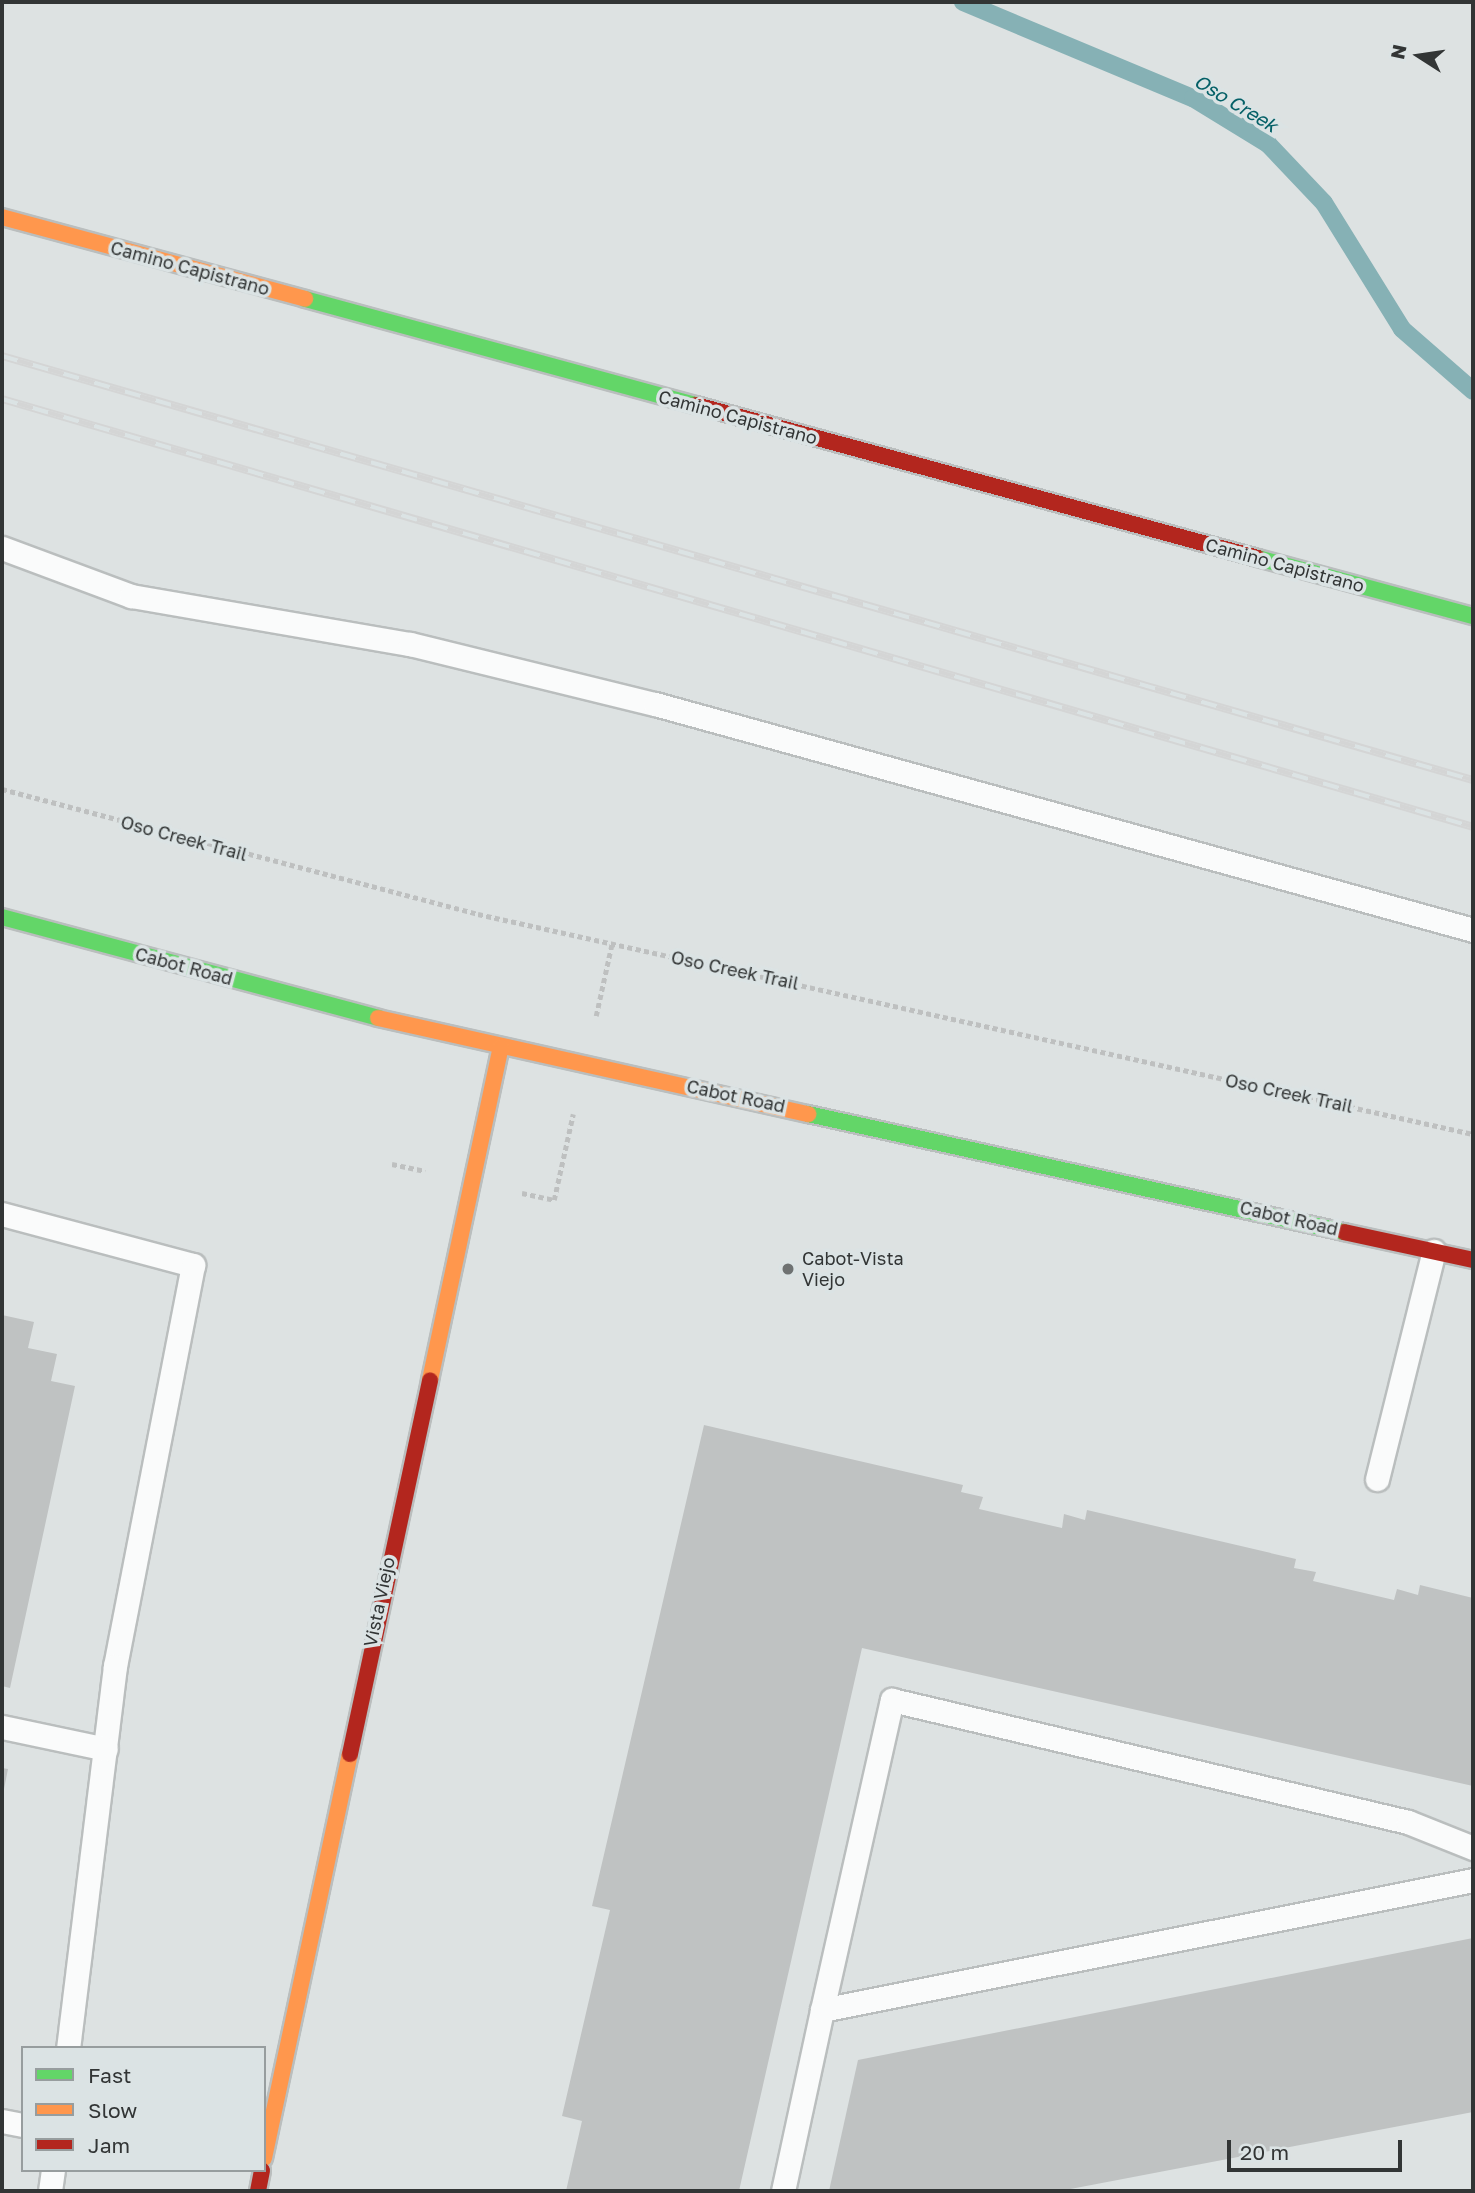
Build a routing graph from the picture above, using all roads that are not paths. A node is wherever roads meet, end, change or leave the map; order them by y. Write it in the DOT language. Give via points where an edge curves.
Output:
graph roads {
  1 [pos="2,217"];
  2 [pos="2,548"];
  3 [pos="1473,616"];
  4 [pos="2,917"];
  5 [pos="1473,930"];
  6 [pos="501,1047"];
  7 [pos="2,1214"];
  8 [pos="1434,1251"];
  9 [pos="1473,1260"];
  10 [pos="1377,1479"];
  11 [pos="2,1727"];
  12 [pos="106,1749"];
  13 [pos="1473,1848"];
  14 [pos="1473,1880"];
  15 [pos="822,2010"];
  16 [pos="68,2046"];
  17 [pos="2,2121"];
  18 [pos="21,2125"];
  19 [pos="266,2149"];
  20 [pos="53,2172"];
  21 [pos="262,2172"];
  22 [pos="50,2191"];
  23 [pos="258,2191"];
  24 [pos="783,2191"];
  1 -- 3 [label="street, Camino Capistrano"];
  2 -- 5 [label="lane" via="131,596 410,644 642,701"];
  4 -- 6 [label="street, Cabot Road"];
  6 -- 8 [label="street, Cabot Road"];
  6 -- 19 [label="street, Vista Viejo"];
  7 -- 12 [label="lane" via="193,1265 116,1666"];
  8 -- 9 [label="street, Cabot Road"];
  8 -- 10 [label="lane"];
  11 -- 12 [label="lane"];
  12 -- 16 [label="lane"];
  13 -- 15 [label="lane" via="1408,1822 892,1700"];
  14 -- 15 [label="lane"];
  15 -- 24 [label="lane"];
  17 -- 18 [label="lane"];
  20 -- 22 [label="lane"];
  21 -- 23 [label="street"];
}
